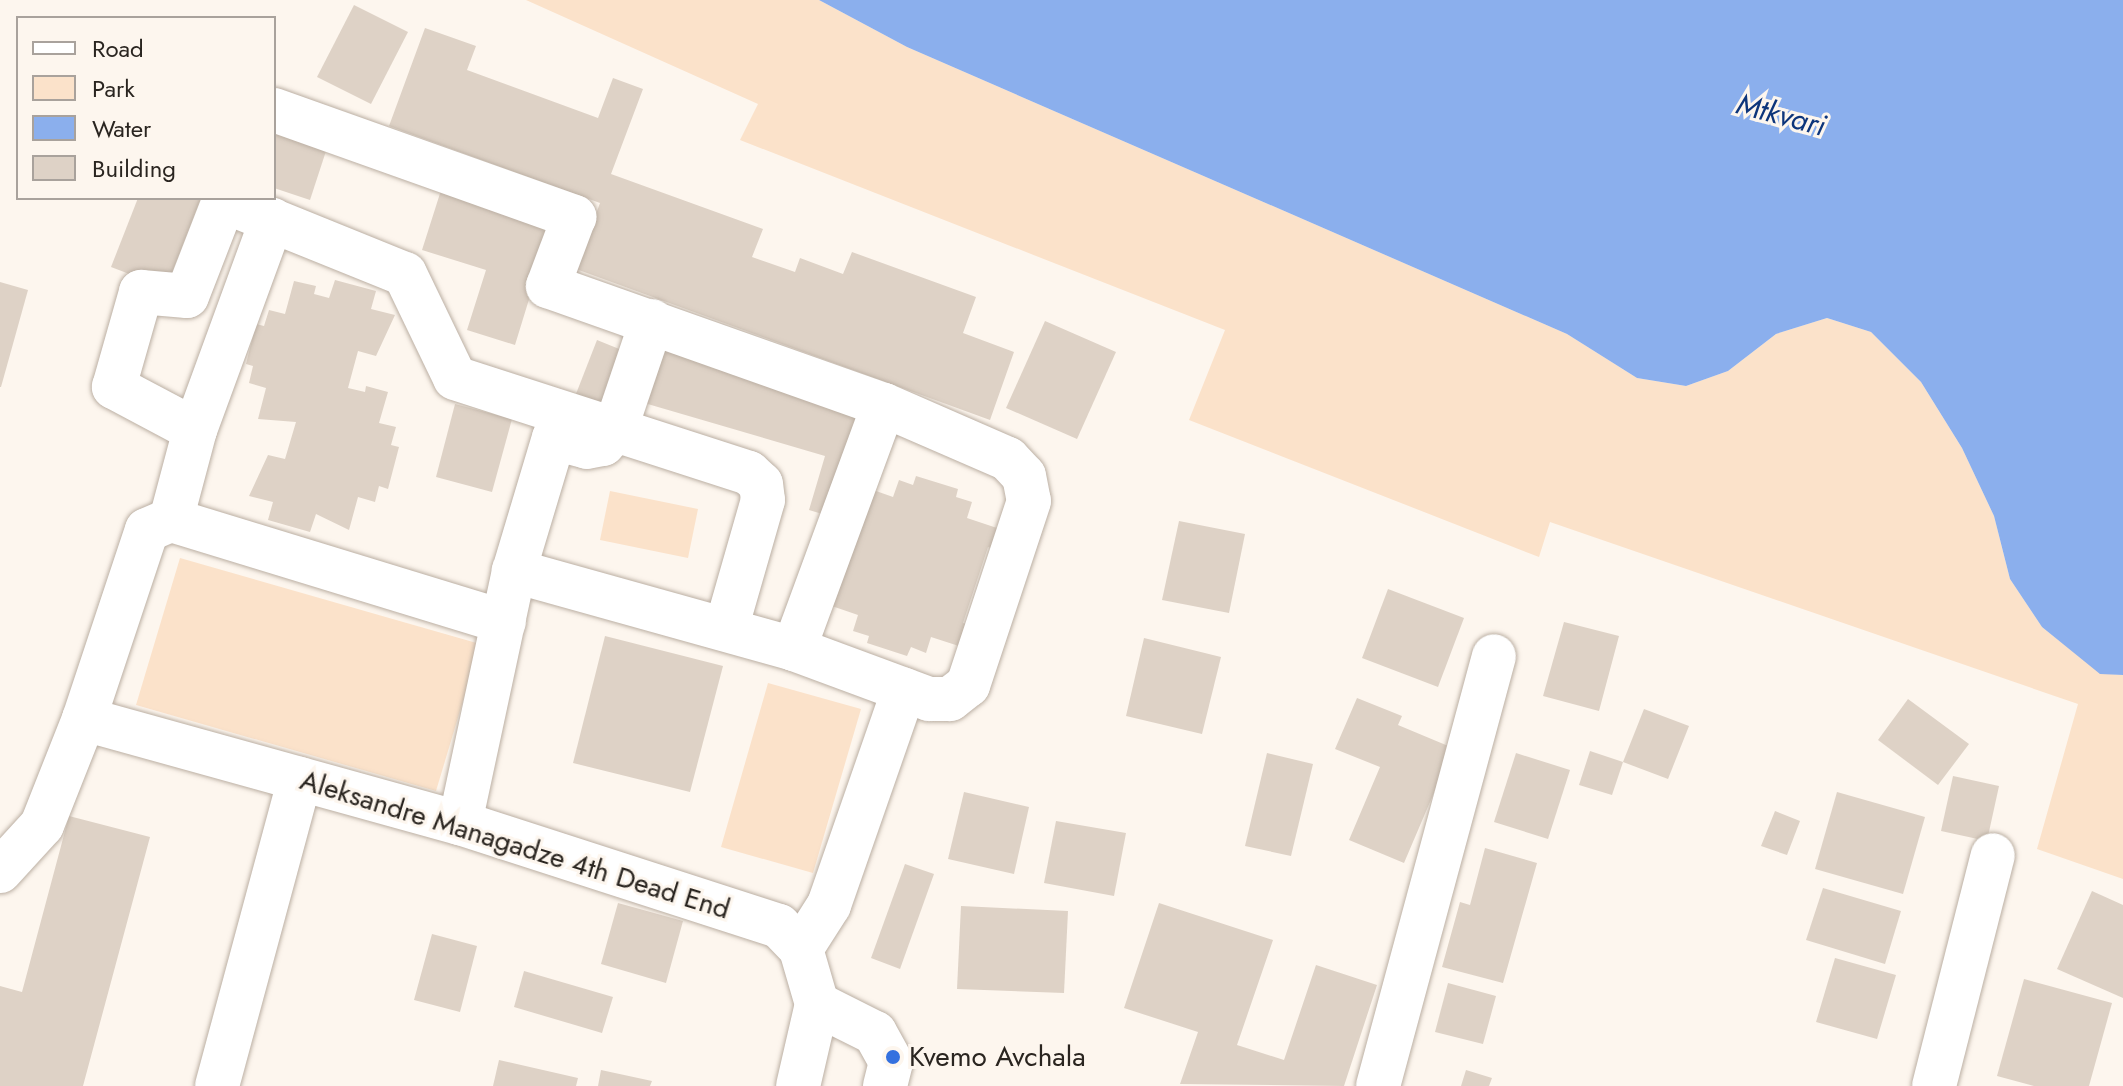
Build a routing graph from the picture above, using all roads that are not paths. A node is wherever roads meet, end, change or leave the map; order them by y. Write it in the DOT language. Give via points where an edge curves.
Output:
graph roads {
  1 [pos="276,111"];
  2 [pos="224,200"];
  3 [pos="226,200"];
  4 [pos="272,220"];
  5 [pos="652,321"];
  6 [pos="884,405"];
  7 [pos="195,430"];
  8 [pos="615,430"];
  9 [pos="171,520"];
  10 [pos="514,571"];
  11 [pos="504,622"];
  12 [pos="726,629"];
  13 [pos="794,649"];
  14 [pos="1494,656"];
  15 [pos="904,690"];
  16 [pos="84,719"];
  17 [pos="300,779"];
  18 [pos="460,823"];
  19 [pos="1993,855"];
  20 [pos="0,871"];
  21 [pos="801,949"];
  22 [pos="817,1004"];
  23 [pos="217,1086"];
  24 [pos="798,1086"];
  25 [pos="885,1086"];
  26 [pos="1378,1086"];
  27 [pos="1934,1086"];
  1 -- 5 [label="street" via="574,217 548,286"];
  2 -- 7 [label="street" via="187,296 141,292 114,387"];
  3 -- 4 [label="street"];
  4 -- 7 [label="street"];
  4 -- 8 [label="street" via="405,274 455,378"];
  5 -- 6 [label="street"];
  5 -- 8 [label="street"];
  6 -- 13 [label="street"];
  6 -- 15 [label="street" via="1008,459 1024,476 1029,501 968,685 950,699"];
  7 -- 9 [label="street"];
  8 -- 10 [label="street" via="603,444 587,447 554,438"];
  8 -- 12 [label="street" via="749,473 761,484 763,500"];
  9 -- 11 [label="street"];
  9 -- 16 [label="street" via="147,530"];
  10 -- 11 [label="street"];
  10 -- 12 [label="street"];
  11 -- 18 [label="street"];
  12 -- 13 [label="street"];
  13 -- 15 [label="street"];
  14 -- 26 [label="street"];
  15 -- 21 [label="street" via="829,905"];
  16 -- 17 [label="street, Aleksandre Managadze 4th Dead End"];
  16 -- 20 [label="street" via="42,825"];
  17 -- 18 [label="street, Aleksandre Managadze 4th Dead End"];
  17 -- 23 [label="street"];
  18 -- 21 [label="street, Aleksandre Managadze 4th Dead End" via="779,926"];
  19 -- 27 [label="street"];
  21 -- 22 [label="street"];
  22 -- 24 [label="street"];
  22 -- 25 [label="street" via="875,1033 891,1062"];
}
